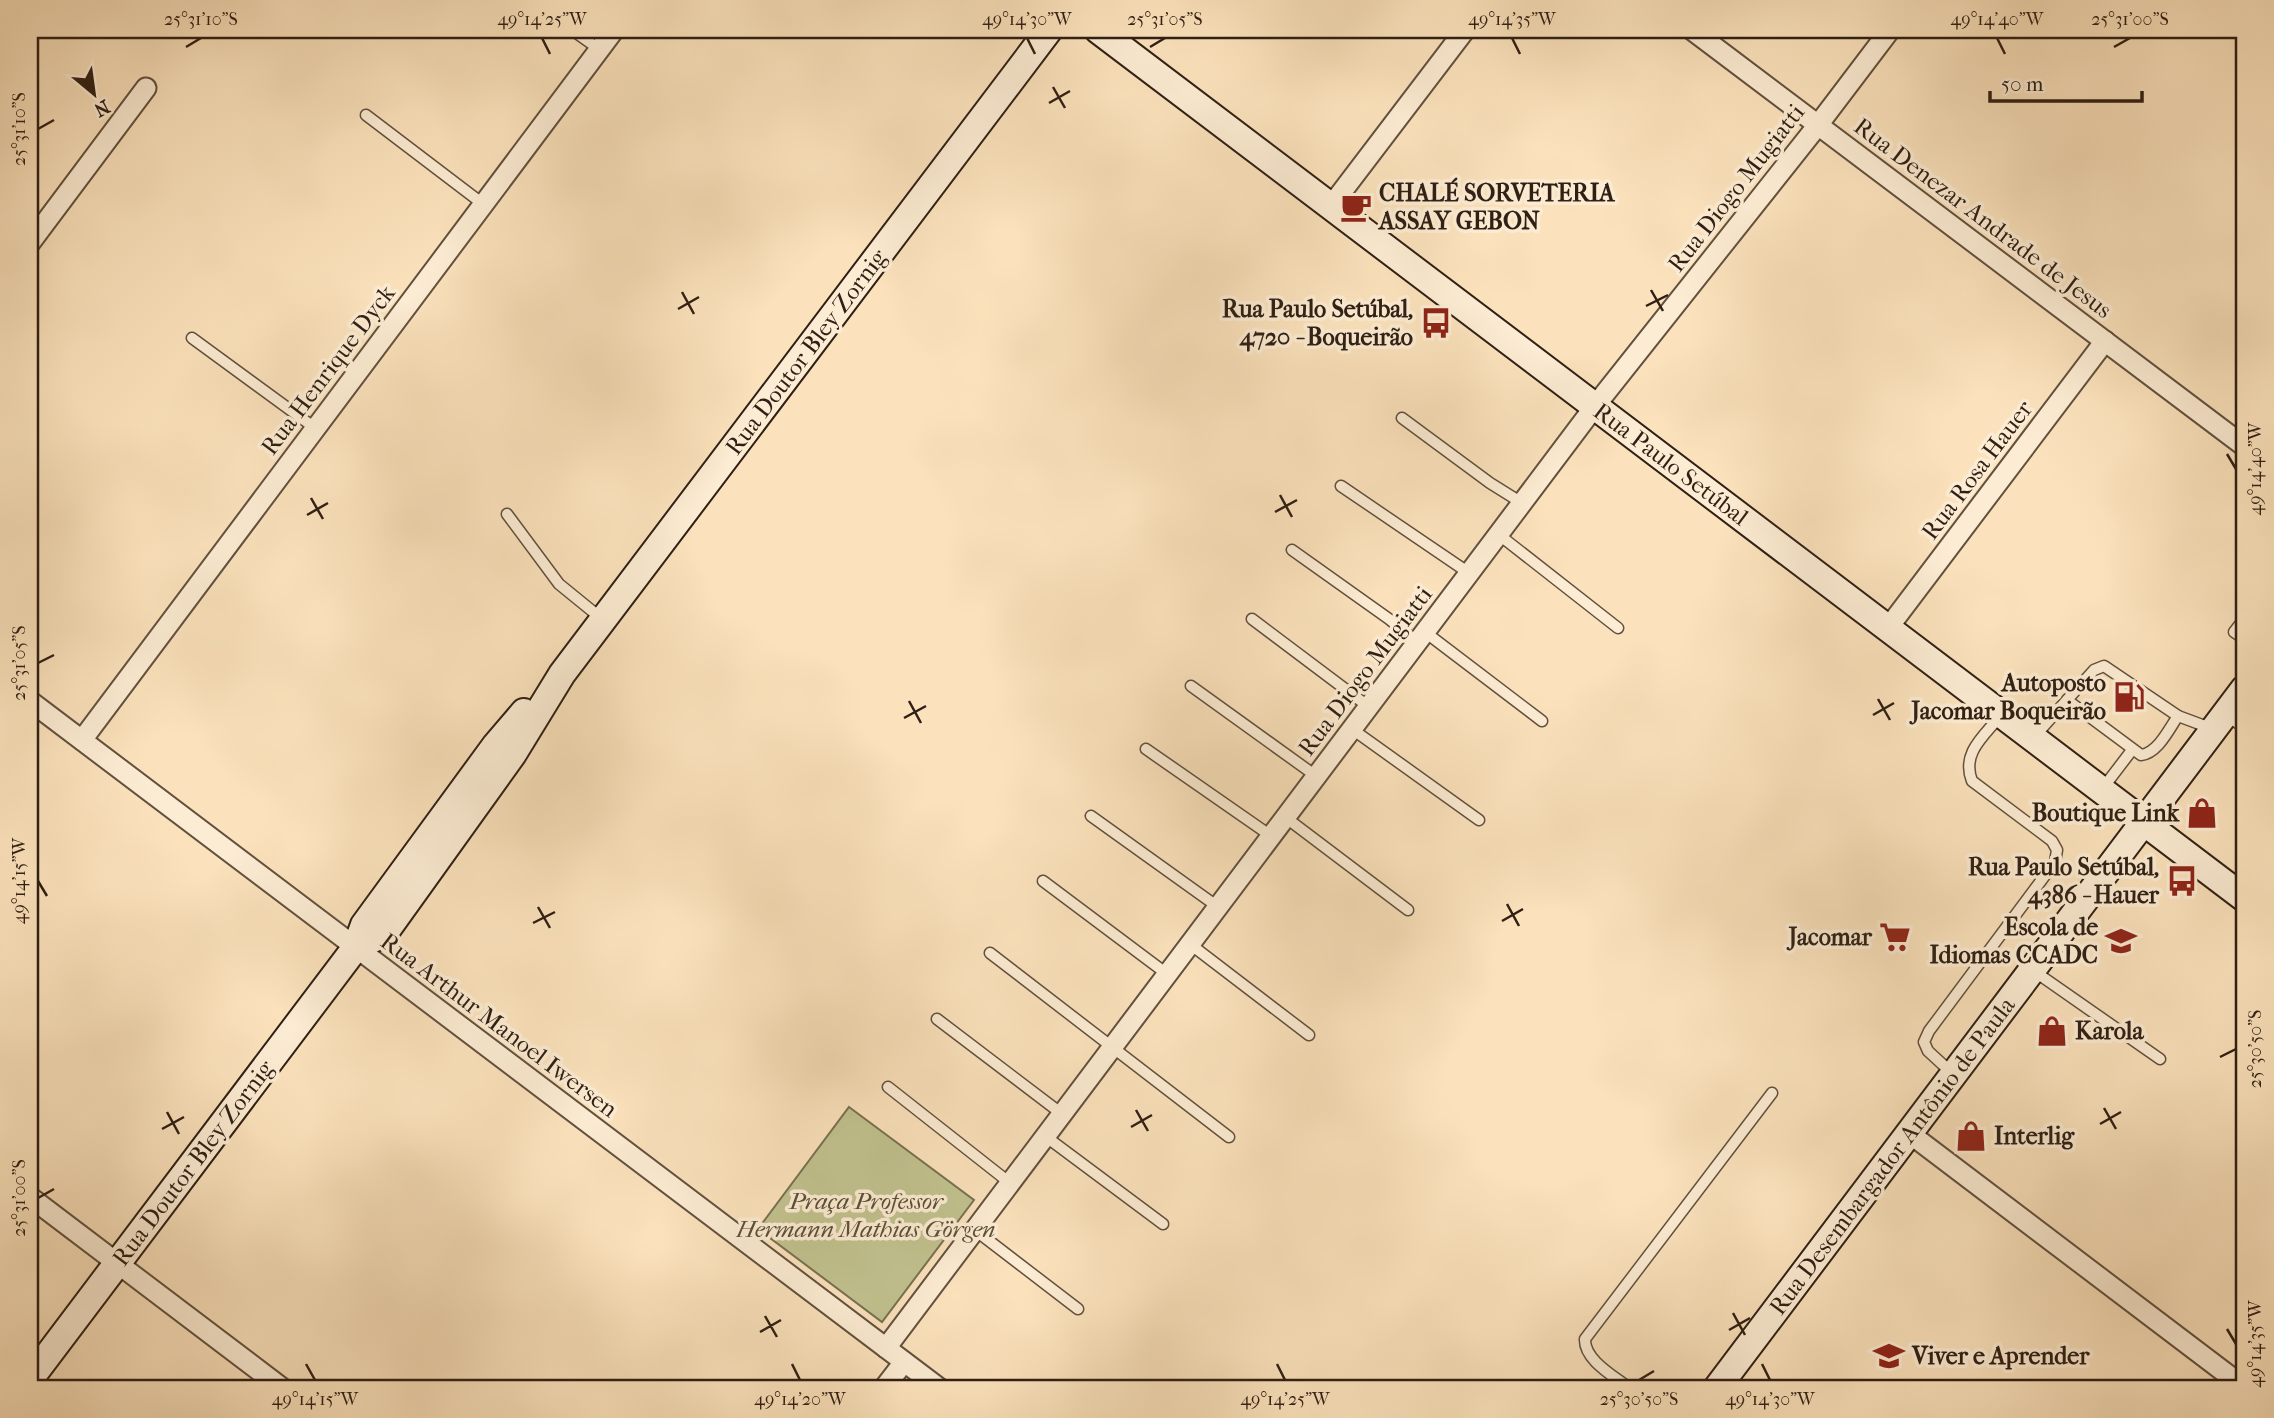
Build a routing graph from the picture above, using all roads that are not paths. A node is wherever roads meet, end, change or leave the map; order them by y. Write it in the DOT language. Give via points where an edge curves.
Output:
graph roads {
  1 [pos="572,30"];
  2 [pos="614,30"];
  3 [pos="1049,30"];
  4 [pos="1098,30"];
  5 [pos="1465,30"];
  6 [pos="1692,30"];
  7 [pos="1890,30"];
  8 [pos="599,49"];
  9 [pos="146,88"];
  10 [pos="366,115"];
  11 [pos="1818,125"];
  12 [pos="483,204"];
  13 [pos="1331,206"];
  14 [pos="30,243"];
  15 [pos="192,338"];
  16 [pos="2105,341"];
  17 [pos="1595,406"];
  18 [pos="1402,418"];
  19 [pos="315,428"];
  20 [pos="2244,446"];
  21 [pos="1341,486"];
  22 [pos="1522,503"];
  23 [pos="507,514"];
  24 [pos="1499,534"];
  25 [pos="1292,550"];
  26 [pos="1469,573"];
  27 [pos="1252,619"];
  28 [pos="2244,619"];
  29 [pos="603,620"];
  30 [pos="1618,628"];
  31 [pos="1888,628"];
  32 [pos="1421,637"];
  33 [pos="2244,639"];
  34 [pos="1191,686"];
  35 [pos="2244,689"];
  36 [pos="2067,700"];
  37 [pos="30,701"];
  38 [pos="1369,707"];
  39 [pos="2001,714"];
  40 [pos="2178,716"];
  41 [pos="1542,722"];
  42 [pos="2228,724"];
  43 [pos="1352,729"];
  44 [pos="2032,739"];
  45 [pos="82,740"];
  46 [pos="1146,749"];
  47 [pos="2132,750"];
  48 [pos="1316,776"];
  49 [pos="2102,790"];
  50 [pos="1091,816"];
  51 [pos="1285,817"];
  52 [pos="1479,820"];
  53 [pos="2144,822"];
  54 [pos="1271,836"];
  55 [pos="1043,881"];
  56 [pos="2244,898"];
  57 [pos="1218,907"];
  58 [pos="1408,911"];
  59 [pos="1190,944"];
  60 [pos="356,947"];
  61 [pos="990,953"];
  62 [pos="2033,970"];
  63 [pos="1167,974"];
  64 [pos="937,1019"];
  65 [pos="1309,1035"];
  66 [pos="1112,1047"];
  67 [pos="2160,1059"];
  68 [pos="1954,1074"];
  69 [pos="888,1087"];
  70 [pos="1772,1093"];
  71 [pos="1062,1114"];
  72 [pos="1909,1133"];
  73 [pos="1045,1136"];
  74 [pos="1229,1137"];
  75 [pos="1010,1184"];
  76 [pos="30,1197"];
  77 [pos="1163,1224"];
  78 [pos="975,1230"];
  79 [pos="117,1263"];
  80 [pos="1078,1309"];
  81 [pos="886,1348"];
  82 [pos="904,1362"];
  83 [pos="30,1379"];
  84 [pos="2244,1387"];
  85 [pos="282,1388"];
  86 [pos="884,1388"];
  87 [pos="939,1388"];
  88 [pos="1629,1388"];
  89 [pos="1717,1388"];
  1 -- 8 [label="lane"];
  2 -- 8 [label="street, Rua Henrique Dyck"];
  3 -- 29 [label="main road, Rua Doutor Bley Zornig"];
  4 -- 13 [label="main road, Rua Paulo Setúbal"];
  5 -- 13 [label="street"];
  6 -- 11 [label="street, Rua Denezar Andrade de Jesus"];
  7 -- 11 [label="street, Rua Diogo Mugiatti"];
  8 -- 12 [label="street, Rua Henrique Dyck"];
  9 -- 14 [label="street"];
  10 -- 12 [label="lane"];
  11 -- 16 [label="street, Rua Denezar Andrade de Jesus"];
  11 -- 17 [label="street, Rua Diogo Mugiatti"];
  12 -- 19 [label="street, Rua Henrique Dyck"];
  13 -- 17 [label="main road, Rua Paulo Setúbal"];
  15 -- 19 [label="lane"];
  16 -- 20 [label="street, Rua Denezar Andrade de Jesus"];
  16 -- 31 [label="street, Rua Rosa Hauer"];
  17 -- 22 [label="street, Rua Diogo Mugiatti"];
  17 -- 31 [label="main road, Rua Paulo Setúbal"];
  18 -- 22 [label="lane"];
  19 -- 45 [label="street, Rua Henrique Dyck"];
  21 -- 26 [label="lane"];
  22 -- 24 [label="street, Rua Diogo Mugiatti"];
  23 -- 29 [label="lane" via="559,584"];
  24 -- 26 [label="street, Rua Diogo Mugiatti"];
  24 -- 30 [label="lane"];
  25 -- 32 [label="lane"];
  26 -- 32 [label="street, Rua Diogo Mugiatti"];
  27 -- 38 [label="lane"];
  28 -- 33 [label="lane" via="2234,632"];
  29 -- 60 [label="main road, Rua Doutor Bley Zornig" via="388,927"];
  31 -- 39 [label="main road, Rua Paulo Setúbal"];
  32 -- 38 [label="street, Rua Diogo Mugiatti"];
  32 -- 41 [label="lane"];
  34 -- 48 [label="lane"];
  35 -- 42 [label="main road, Rua Desembargador Antônio de Paula"];
  36 -- 40 [label="lane" via="2094,670 2104,666"];
  36 -- 44 [label="lane"];
  36 -- 47 [label="lane"];
  37 -- 45 [label="street, Rua Arthur Manoel Iwersen"];
  38 -- 43 [label="street, Rua Diogo Mugiatti"];
  39 -- 44 [label="main road, Rua Paulo Setúbal"];
  39 -- 68 [label="lane" via="1969,757 1972,781 2052,841 2057,850 2055,862 1929,1031 1924,1042 1928,1051"];
  40 -- 42 [label="lane"];
  40 -- 47 [label="lane" via="2148,754"];
  42 -- 53 [label="main road, Rua Desembargador Antônio de Paula"];
  43 -- 48 [label="street, Rua Diogo Mugiatti"];
  43 -- 52 [label="lane"];
  44 -- 49 [label="main road, Rua Paulo Setúbal"];
  45 -- 60 [label="street, Rua Arthur Manoel Iwersen"];
  46 -- 54 [label="lane"];
  47 -- 49 [label="lane"];
  48 -- 51 [label="street, Rua Diogo Mugiatti"];
  49 -- 53 [label="main road, Rua Paulo Setúbal"];
  50 -- 57 [label="lane"];
  51 -- 54 [label="street, Rua Diogo Mugiatti"];
  51 -- 58 [label="lane"];
  53 -- 56 [label="main road, Rua Paulo Setúbal"];
  53 -- 62 [label="main road, Rua Desembargador Antônio de Paula"];
  54 -- 57 [label="street, Rua Diogo Mugiatti"];
  55 -- 63 [label="lane"];
  57 -- 59 [label="street, Rua Diogo Mugiatti"];
  59 -- 63 [label="street, Rua Diogo Mugiatti"];
  59 -- 65 [label="lane"];
  60 -- 79 [label="main road, Rua Doutor Bley Zornig"];
  60 -- 81 [label="street, Rua Arthur Manoel Iwersen"];
  61 -- 66 [label="lane"];
  62 -- 67 [label="lane"];
  62 -- 68 [label="main road, Rua Desembargador Antônio de Paula"];
  63 -- 66 [label="street, Rua Diogo Mugiatti"];
  64 -- 71 [label="lane"];
  66 -- 71 [label="street, Rua Diogo Mugiatti"];
  66 -- 74 [label="lane"];
  68 -- 72 [label="main road, Rua Desembargador Antônio de Paula"];
  69 -- 75 [label="lane"];
  70 -- 88 [label="lane" via="1585,1339 1591,1357"];
  71 -- 73 [label="street, Rua Diogo Mugiatti"];
  72 -- 84 [label="street"];
  72 -- 89 [label="main road, Rua Desembargador Antônio de Paula"];
  73 -- 75 [label="street, Rua Diogo Mugiatti"];
  73 -- 77 [label="lane"];
  75 -- 78 [label="street, Rua Diogo Mugiatti"];
  76 -- 79 [label="street"];
  78 -- 80 [label="lane"];
  78 -- 81 [label="street, Rua Diogo Mugiatti"];
  79 -- 83 [label="main road, Rua Doutor Bley Zornig"];
  79 -- 85 [label="street"];
  81 -- 82 [label="street, Rua Arthur Manoel Iwersen"];
  82 -- 86 [label="street"];
  82 -- 87 [label="street, Rua Arthur Manoel Iwersen"];
}
